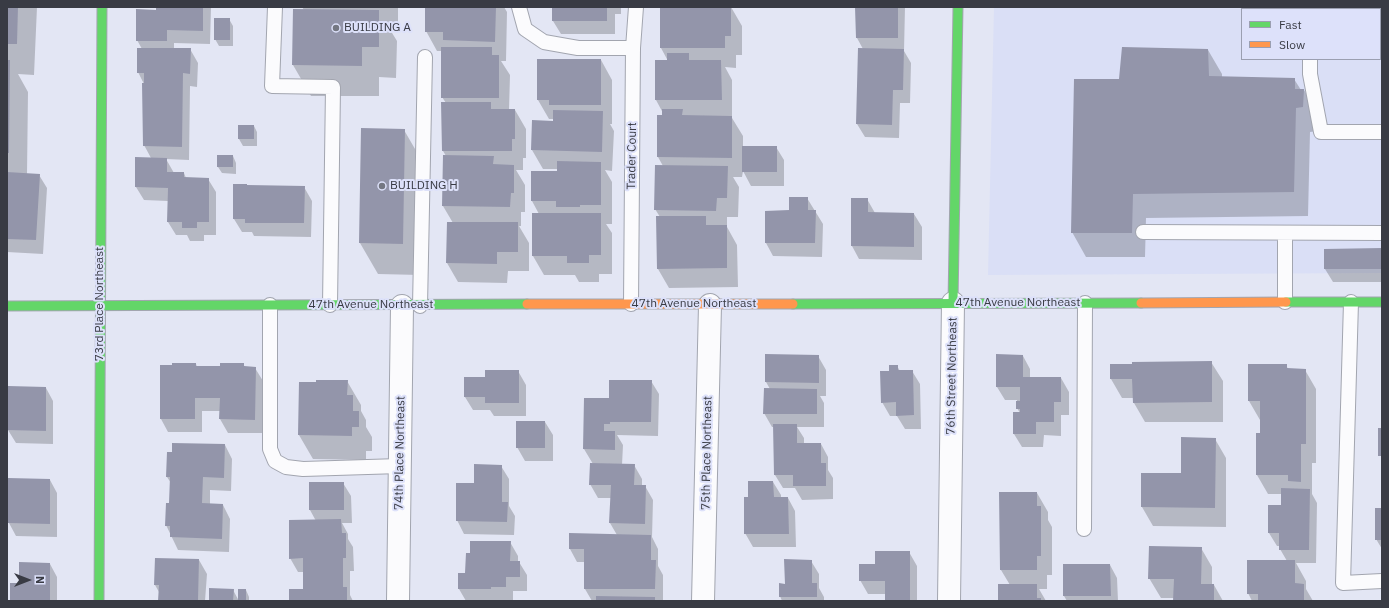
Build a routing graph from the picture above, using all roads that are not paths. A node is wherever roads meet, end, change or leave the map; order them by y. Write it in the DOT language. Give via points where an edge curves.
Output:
graph roads {
  1 [pos="102,7"];
  2 [pos="274,7"];
  3 [pos="519,7"];
  4 [pos="636,7"];
  5 [pos="958,7"];
  6 [pos="633,48"];
  7 [pos="425,57"];
  8 [pos="1310,60"];
  9 [pos="1382,132"];
  10 [pos="1143,232"];
  11 [pos="1285,233"];
  12 [pos="1382,233"];
  13 [pos="1285,302"];
  14 [pos="1351,302"];
  15 [pos="1382,302"];
  16 [pos="954,303"];
  17 [pos="1085,303"];
  18 [pos="631,304"];
  19 [pos="270,305"];
  20 [pos="330,305"];
  21 [pos="710,305"];
  22 [pos="7,306"];
  23 [pos="100,306"];
  24 [pos="411,306"];
  25 [pos="400,466"];
  26 [pos="1084,529"];
  27 [pos="1382,581"];
  28 [pos="99,601"];
  29 [pos="398,601"];
  30 [pos="703,601"];
  31 [pos="949,601"];
  1 -- 23 [label="street, 73rd Place Northeast"];
  2 -- 20 [label="lane" via="272,86 333,87"];
  3 -- 6 [label="lane" via="525,28 544,42 578,48"];
  4 -- 6 [label="lane, Trader Court"];
  5 -- 16 [label="street, 76th Street Northeast"];
  6 -- 18 [label="lane, Trader Court"];
  7 -- 24 [label="lane"];
  8 -- 9 [label="lane" via="1310,74 1321,132"];
  10 -- 11 [label="lane"];
  11 -- 12 [label="lane"];
  11 -- 13 [label="lane"];
  13 -- 14 [label="street, 47th Avenue Northeast"];
  13 -- 17 [label="street, 47th Avenue Northeast"];
  14 -- 15 [label="street, 47th Avenue Northeast"];
  14 -- 27 [label="lane" via="1343,583"];
  16 -- 17 [label="street, 47th Avenue Northeast"];
  16 -- 21 [label="street, 47th Avenue Northeast"];
  16 -- 31 [label="street, 76th Street Northeast"];
  17 -- 26 [label="lane"];
  18 -- 21 [label="street, 47th Avenue Northeast"];
  18 -- 24 [label="street, 47th Avenue Northeast"];
  19 -- 20 [label="street, 47th Avenue Northeast"];
  19 -- 23 [label="street, 47th Avenue Northeast"];
  19 -- 25 [label="lane" via="270,449 275,461 286,467 302,469"];
  20 -- 24 [label="street, 47th Avenue Northeast"];
  21 -- 30 [label="street, 75th Place Northeast"];
  22 -- 23 [label="street, 47th Avenue Northeast"];
  23 -- 28 [label="street, 73rd Place Northeast"];
  24 -- 25 [label="street, 74th Place Northeast"];
  25 -- 29 [label="street, 74th Place Northeast"];
}
